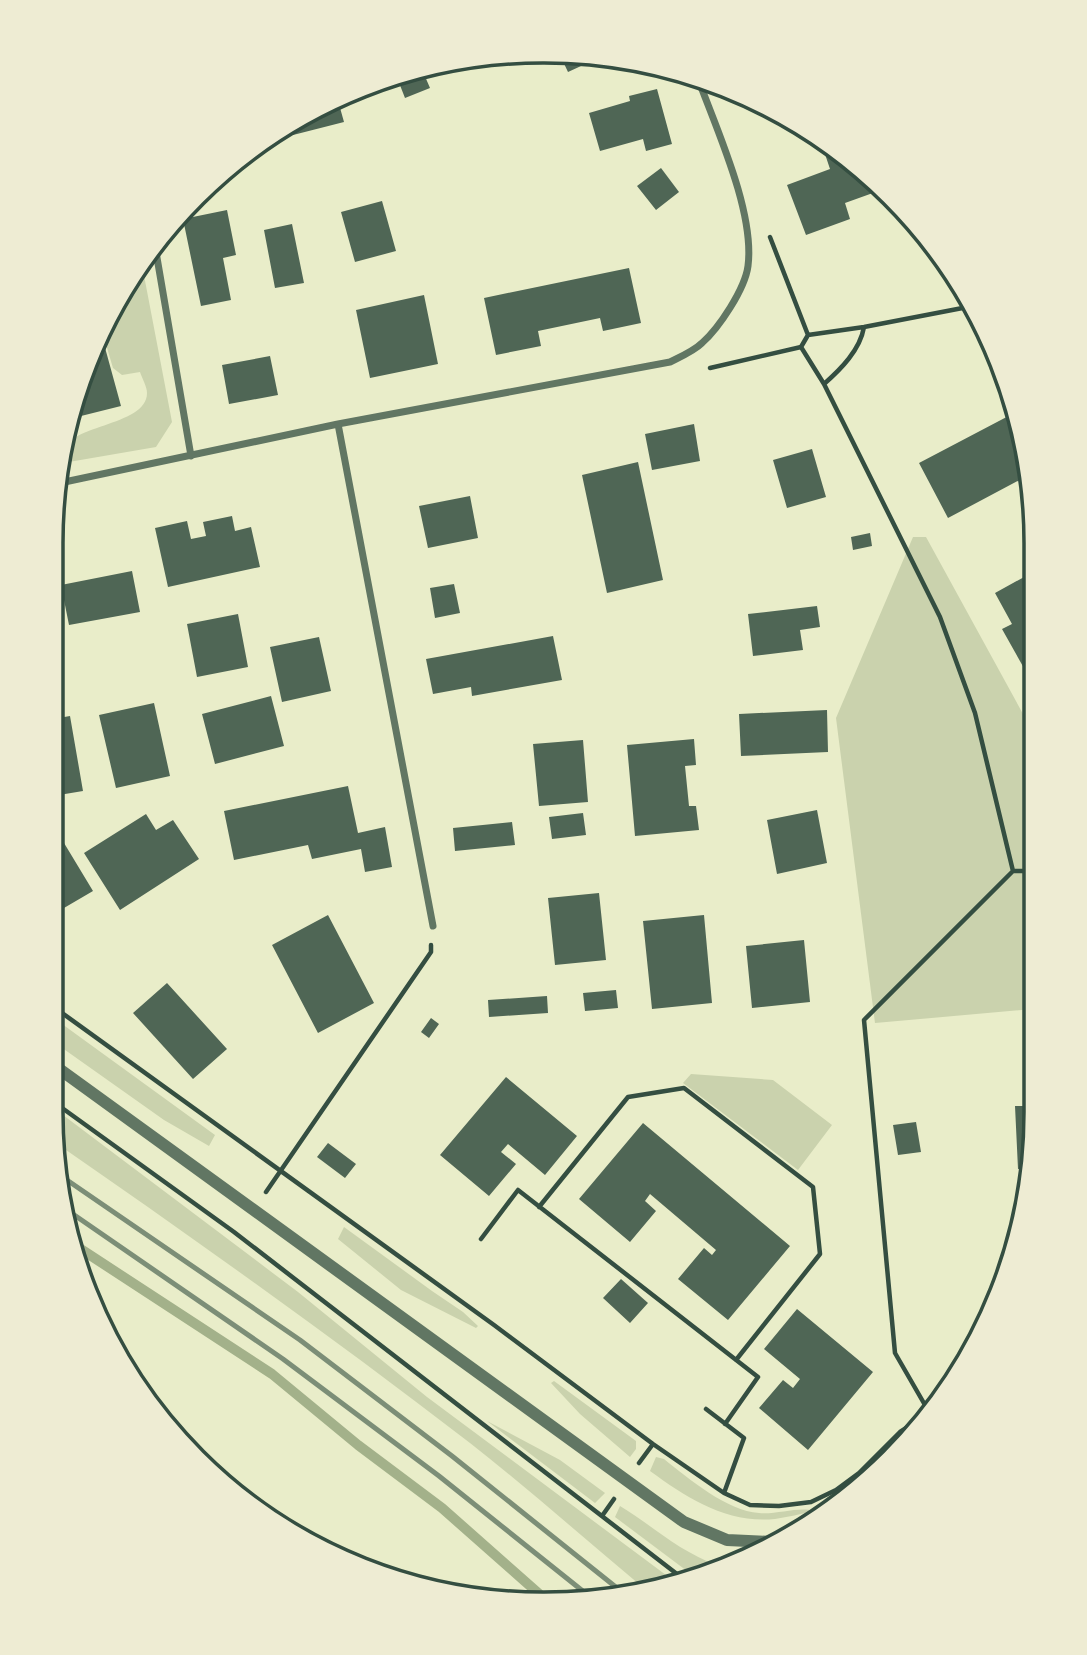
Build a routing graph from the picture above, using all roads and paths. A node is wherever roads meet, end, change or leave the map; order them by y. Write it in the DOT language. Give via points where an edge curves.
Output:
graph roads {
  1 [pos="702,91"];
  2 [pos="749,233"];
  3 [pos="157,258"];
  4 [pos="963,308"];
  5 [pos="864,327"];
  6 [pos="808,335"];
  7 [pos="800,348"];
  8 [pos="710,368"];
  9 [pos="824,384"];
  10 [pos="338,424"];
  11 [pos="191,456"];
  12 [pos="67,482"];
  13 [pos="1013,871"];
  14 [pos="1024,871"];
  15 [pos="433,926"];
  16 [pos="63,1014"];
  17 [pos="63,1072"];
  18 [pos="63,1109"];
  19 [pos="281,1172"];
  20 [pos="539,1207"];
  21 [pos="481,1239"];
  22 [pos="736,1360"];
  23 [pos="924,1405"];
  24 [pos="706,1409"];
  25 [pos="725,1423"];
  26 [pos="903,1430"];
  27 [pos="724,1493"];
  28 [pos="757,1541"];
  29 [pos="676,1573"];
  1 -- 2 [label="street"];
  2 -- 6 [label="path" via="768,231"];
  2 -- 10 [label="street" via="748,269 727,314 701,345 670,362"];
  3 -- 11 [label="street"];
  4 -- 5 [label="path"];
  5 -- 6 [label="path"];
  5 -- 9 [label="path" via="861,342"];
  6 -- 7 [label="path"];
  7 -- 8 [label="path"];
  7 -- 9 [label="path"];
  9 -- 13 [label="path" via="940,617 975,713"];
  10 -- 11 [label="street"];
  10 -- 15 [label="street"];
  11 -- 12 [label="street"];
  13 -- 14 [label="path"];
  13 -- 23 [label="path" via="864,1020 895,1353"];
  15 -- 19 [label="path" via="431,952"];
  16 -- 19 [label="path"];
  17 -- 28 [label="street" via="684,1522 727,1540"];
  18 -- 29 [label="path" via="234,1232"];
  19 -- 27 [label="path"];
  20 -- 21 [label="path" via="518,1190"];
  20 -- 22 [label="path"];
  20 -- 22 [label="path" via="628,1097 684,1088 813,1187 820,1254"];
  22 -- 25 [label="path" via="758,1377"];
  24 -- 25 [label="path"];
  25 -- 27 [label="path" via="744,1438"];
  26 -- 27 [label="path" via="859,1473 811,1502 750,1505"];
}
